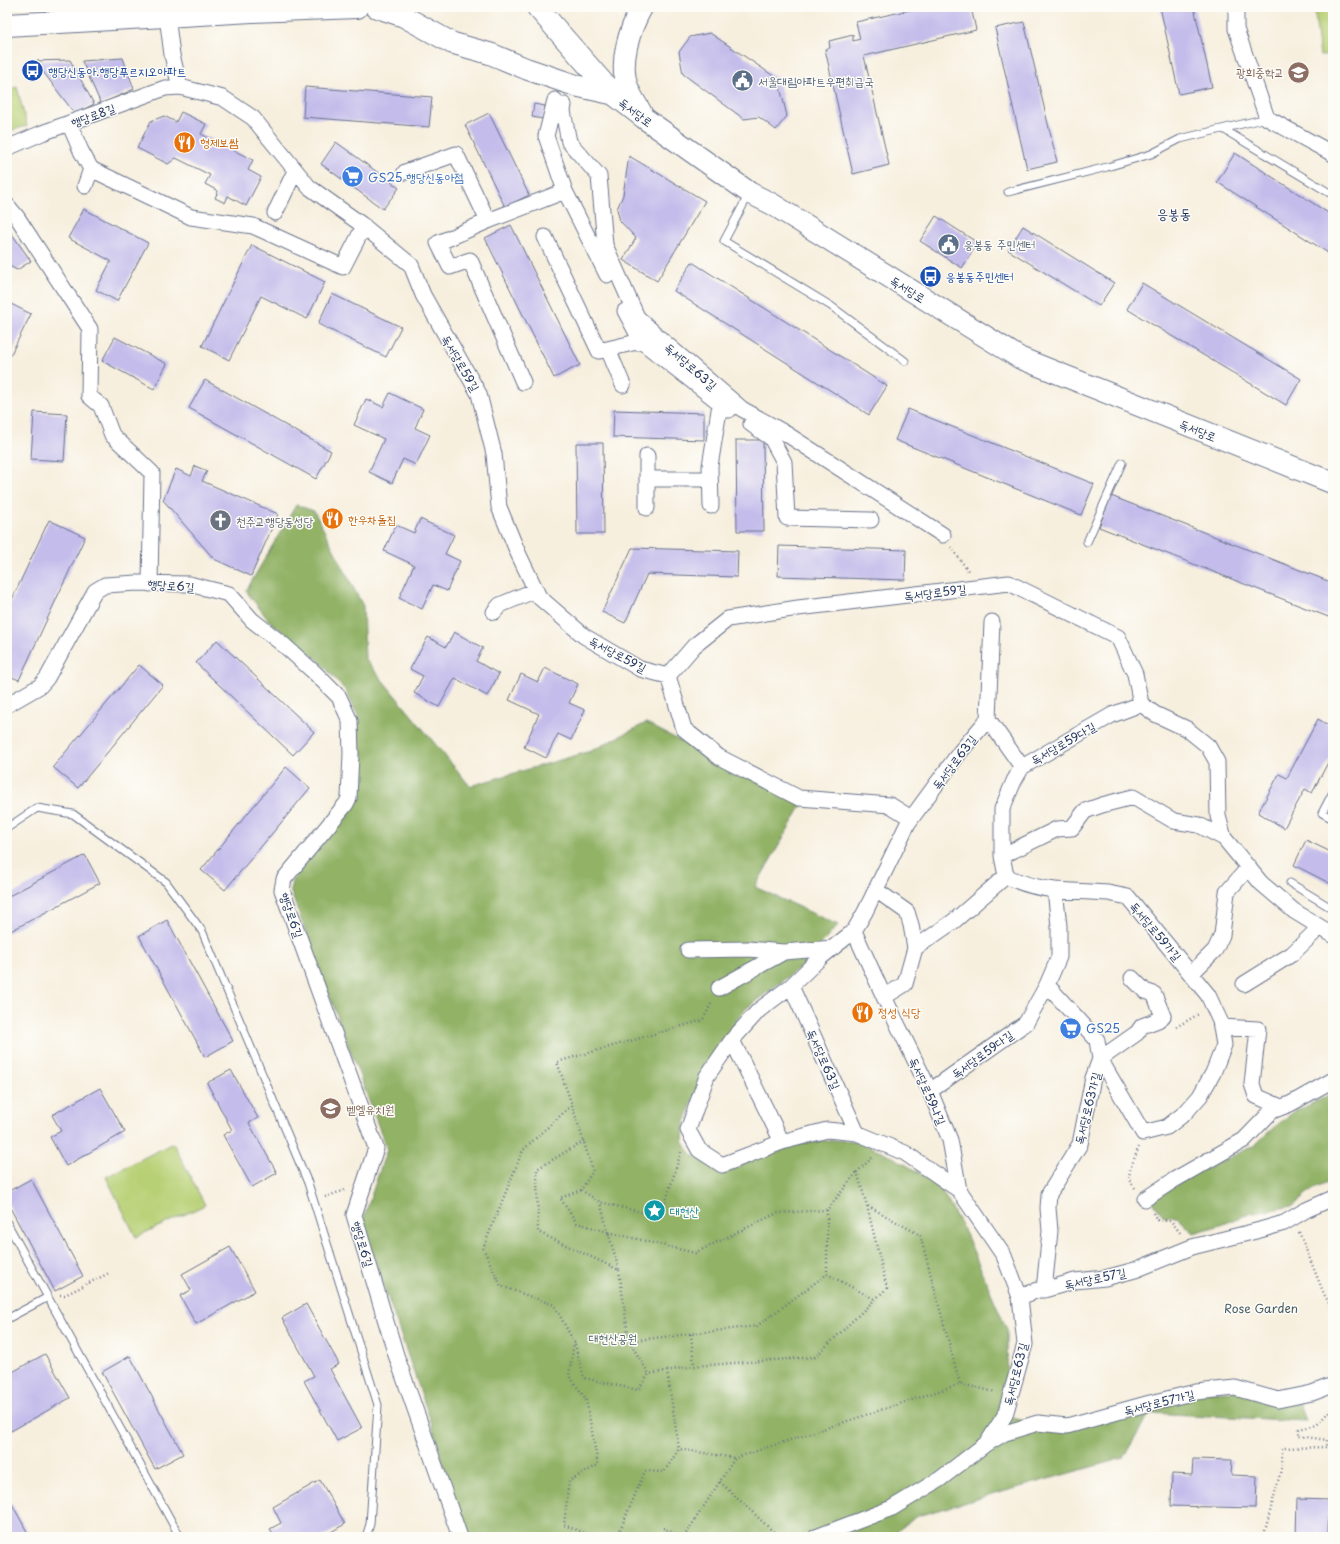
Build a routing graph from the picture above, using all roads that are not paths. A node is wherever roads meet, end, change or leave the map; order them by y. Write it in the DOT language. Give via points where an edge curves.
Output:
graph roads {
  1 [pos="357,7"];
  2 [pos="376,7"];
  3 [pos="537,7"];
  4 [pos="642,7"];
  5 [pos="1236,7"];
  6 [pos="252,9"];
  7 [pos="166,16"];
  8 [pos="7,25"];
  9 [pos="180,87"];
  10 [pos="613,94"];
  11 [pos="644,118"];
  12 [pos="1266,118"];
  13 [pos="69,123"];
  14 [pos="1223,129"];
  15 [pos="7,148"];
  16 [pos="1333,154"];
  17 [pos="91,169"];
  18 [pos="295,171"];
  19 [pos="405,172"];
  20 [pos="85,186"];
  21 [pos="565,191"];
  22 [pos="750,192"];
  23 [pos="1008,192"];
  24 [pos="1333,195"];
  25 [pos="7,205"];
  26 [pos="276,213"];
  27 [pos="488,221"];
  28 [pos="364,226"];
  29 [pos="545,237"];
  30 [pos="641,341"];
  31 [pos="608,349"];
  32 [pos="905,361"];
  33 [pos="523,382"];
  34 [pos="623,385"];
  35 [pos="720,404"];
  36 [pos="648,456"];
  37 [pos="1122,463"];
  38 [pos="710,479"];
  39 [pos="648,480"];
  40 [pos="1333,484"];
  41 [pos="711,506"];
  42 [pos="647,508"];
  43 [pos="871,520"];
  44 [pos="943,535"];
  45 [pos="1087,542"];
  46 [pos="150,584"];
  47 [pos="536,590"];
  48 [pos="494,612"];
  49 [pos="992,622"];
  50 [pos="668,676"];
  51 [pos="7,704"];
  52 [pos="1141,704"];
  53 [pos="988,719"];
  54 [pos="1022,767"];
  55 [pos="1333,792"];
  56 [pos="912,818"];
  57 [pos="1333,818"];
  58 [pos="7,828"];
  59 [pos="1224,838"];
  60 [pos="1002,856"];
  61 [pos="1249,867"];
  62 [pos="1006,876"];
  63 [pos="1290,883"];
  64 [pos="876,890"];
  65 [pos="1055,890"];
  66 [pos="1333,909"];
  67 [pos="1320,927"];
  68 [pos="854,931"];
  69 [pos="1333,935"];
  70 [pos="833,948"];
  71 [pos="915,948"];
  72 [pos="688,950"];
  73 [pos="784,952"];
  74 [pos="1191,974"];
  75 [pos="1132,978"];
  76 [pos="1244,984"];
  77 [pos="1047,985"];
  78 [pos="791,986"];
  79 [pos="719,988"];
  80 [pos="884,997"];
  81 [pos="1221,1027"];
  82 [pos="732,1040"];
  83 [pos="1100,1059"];
  84 [pos="1333,1080"];
  85 [pos="930,1092"];
  86 [pos="1281,1107"];
  87 [pos="857,1133"];
  88 [pos="782,1142"];
  89 [pos="959,1190"];
  90 [pos="1333,1198"];
  91 [pos="1145,1199"];
  92 [pos="7,1223"];
  93 [pos="1044,1290"];
  94 [pos="48,1296"];
  95 [pos="1020,1297"];
  96 [pos="7,1319"];
  97 [pos="1333,1385"];
  98 [pos="987,1443"];
  99 [pos="180,1537"];
  100 [pos="366,1537"];
  101 [pos="460,1537"];
  102 [pos="816,1537"];
  1 -- 6 [label="main road"];
  2 -- 10 [label="main road" via="403,16 452,43 491,54 577,86"];
  3 -- 10 [label="main road, 독서당로"];
  4 -- 11 [label="main road" via="630,33 625,72 627,86"];
  5 -- 12 [label="street" via="1236,29"];
  6 -- 7 [label="main road"];
  7 -- 8 [label="main road"];
  7 -- 9 [label="street"];
  9 -- 13 [label="street, 행당로8길" via="165,88"];
  9 -- 18 [label="street, 독서당로59길" via="223,98 253,118"];
  10 -- 11 [label="main road, 독서당로"];
  11 -- 22 [label="main road, 독서당로"];
  12 -- 14 [label="lane"];
  12 -- 16 [label="street"];
  13 -- 15 [label="street, 행당로8길"];
  13 -- 17 [label="street"];
  14 -- 23 [label="lane" via="1180,139 1151,154 1107,167"];
  14 -- 24 [label="lane"];
  17 -- 20 [label="street"];
  17 -- 28 [label="street" via="191,217 253,226 339,272"];
  18 -- 26 [label="street"];
  18 -- 28 [label="street, 독서당로59길" via="309,187"];
  19 -- 27 [label="street" via="456,154"];
  21 -- 27 [label="street"];
  21 -- 30 [label="street"];
  21 -- 44 [label="street, 독서당로63길" via="546,136 559,103 569,142 599,176 605,245 637,317 742,409 785,433"];
  22 -- 32 [label="lane" via="724,241 831,306"];
  22 -- 40 [label="main road, 독서당로" via="1020,358"];
  25 -- 46 [label="street" via="90,328 89,396 101,406 112,435 152,473"];
  27 -- 33 [label="street" via="438,243 450,267 470,260"];
  28 -- 47 [label="street, 독서당로59길" via="411,265 422,295 479,394 494,454 499,507"];
  29 -- 31 [label="street" via="599,351"];
  30 -- 31 [label="street"];
  30 -- 35 [label="street"];
  31 -- 34 [label="street"];
  35 -- 38 [label="street"];
  35 -- 43 [label="street" via="771,438 784,462 787,518"];
  36 -- 39 [label="street"];
  37 -- 45 [label="lane"];
  38 -- 39 [label="street"];
  38 -- 41 [label="street"];
  39 -- 42 [label="street"];
  46 -- 51 [label="street, 행당로6길" via="105,586 95,591 47,678 40,686"];
  46 -- 101 [label="street, 행당로6길" via="189,584 229,594 252,620 316,673 339,697 350,721 349,798 284,879 282,890 376,1148 354,1215 396,1355"];
  47 -- 48 [label="street" via="500,605"];
  47 -- 50 [label="street, 독서당로59길" via="539,597 584,636 640,669"];
  49 -- 53 [label="street"];
  50 -- 52 [label="street, 독서당로59길" via="694,646 728,619 798,608 1010,583 1118,636 1135,674"];
  50 -- 56 [label="street" via="684,729 718,757 799,798 890,805"];
  52 -- 54 [label="street, 독서당로59다길" via="1112,715"];
  52 -- 59 [label="street" via="1154,714 1187,729 1208,746 1217,762 1218,816"];
  53 -- 54 [label="street"];
  53 -- 56 [label="street, 독서당로63길" via="960,752"];
  54 -- 60 [label="street, 독서당로59다길" via="1002,809"];
  55 -- 57 [label="lane" via="1322,813"];
  56 -- 64 [label="street, 독서당로63길"];
  58 -- 100 [label="lane" via="37,808 73,814 166,882 202,931 308,1183 378,1405 370,1524"];
  59 -- 60 [label="street" via="1199,825 1174,821 1133,798 1085,811 1072,828 1057,829"];
  59 -- 61 [label="street"];
  60 -- 62 [label="street, 독서당로59다길"];
  61 -- 67 [label="street" via="1261,883 1294,912"];
  61 -- 74 [label="street" via="1228,892 1222,935 1216,950"];
  62 -- 65 [label="street" via="1022,884"];
  62 -- 71 [label="street" via="954,921"];
  63 -- 66 [label="lane"];
  64 -- 68 [label="street, 독서당로63길"];
  64 -- 71 [label="street" via="907,912"];
  65 -- 74 [label="street, 독서당로59가길" via="1108,893 1128,897"];
  65 -- 77 [label="street, 독서당로59다길" via="1059,958"];
  67 -- 69 [label="street"];
  67 -- 76 [label="street" via="1292,954"];
  68 -- 70 [label="street, 독서당로63길"];
  68 -- 80 [label="street, 독서당로59나길"];
  70 -- 73 [label="street"];
  70 -- 78 [label="street, 독서당로63길"];
  71 -- 80 [label="street" via="905,984"];
  72 -- 73 [label="street" via="748,949"];
  73 -- 79 [label="street"];
  74 -- 81 [label="street, 독서당로59가길" via="1208,995"];
  75 -- 83 [label="street" via="1145,991 1154,994 1163,1016 1142,1026 1137,1033"];
  77 -- 83 [label="street, 독서당로63가길" via="1097,1040"];
  77 -- 85 [label="street, 독서당로59다길" via="1026,1023"];
  78 -- 82 [label="street, 독서당로63길" via="759,1010"];
  78 -- 87 [label="street, 독서당로63길"];
  80 -- 85 [label="street, 독서당로59나길"];
  81 -- 83 [label="street, 독서당로59가길" via="1224,1045 1213,1073 1200,1096 1185,1113 1167,1127 1143,1133"];
  81 -- 86 [label="street" via="1258,1029 1252,1084 1256,1096"];
  82 -- 88 [label="street"];
  82 -- 88 [label="street, 독서당로63길" via="707,1076 688,1130 699,1150 722,1165"];
  83 -- 93 [label="street, 독서당로63가길" via="1092,1078 1080,1144 1049,1194 1050,1231"];
  84 -- 86 [label="street"];
  85 -- 89 [label="street, 독서당로59나길" via="950,1140"];
  86 -- 91 [label="street" via="1272,1111 1244,1140"];
  87 -- 88 [label="street, 독서당로63길" via="827,1130"];
  87 -- 89 [label="street, 독서당로63길" via="905,1153"];
  89 -- 95 [label="street, 독서당로63길" via="1004,1256"];
  90 -- 93 [label="street, 독서당로57길" via="1284,1223 1192,1247 1135,1270 1105,1278 1075,1281"];
  92 -- 94 [label="lane"];
  93 -- 95 [label="street, 독서당로57길"];
  94 -- 96 [label="lane"];
  94 -- 99 [label="lane"];
  95 -- 98 [label="street, 독서당로63길" via="1025,1344 1005,1415"];
  97 -- 98 [label="street, 독서당로57가길" via="1312,1394 1278,1400 1235,1388 1196,1392 1067,1426 1038,1423 1005,1433"];
  98 -- 102 [label="street, 독서당로63길" via="940,1480 892,1508"];
}
